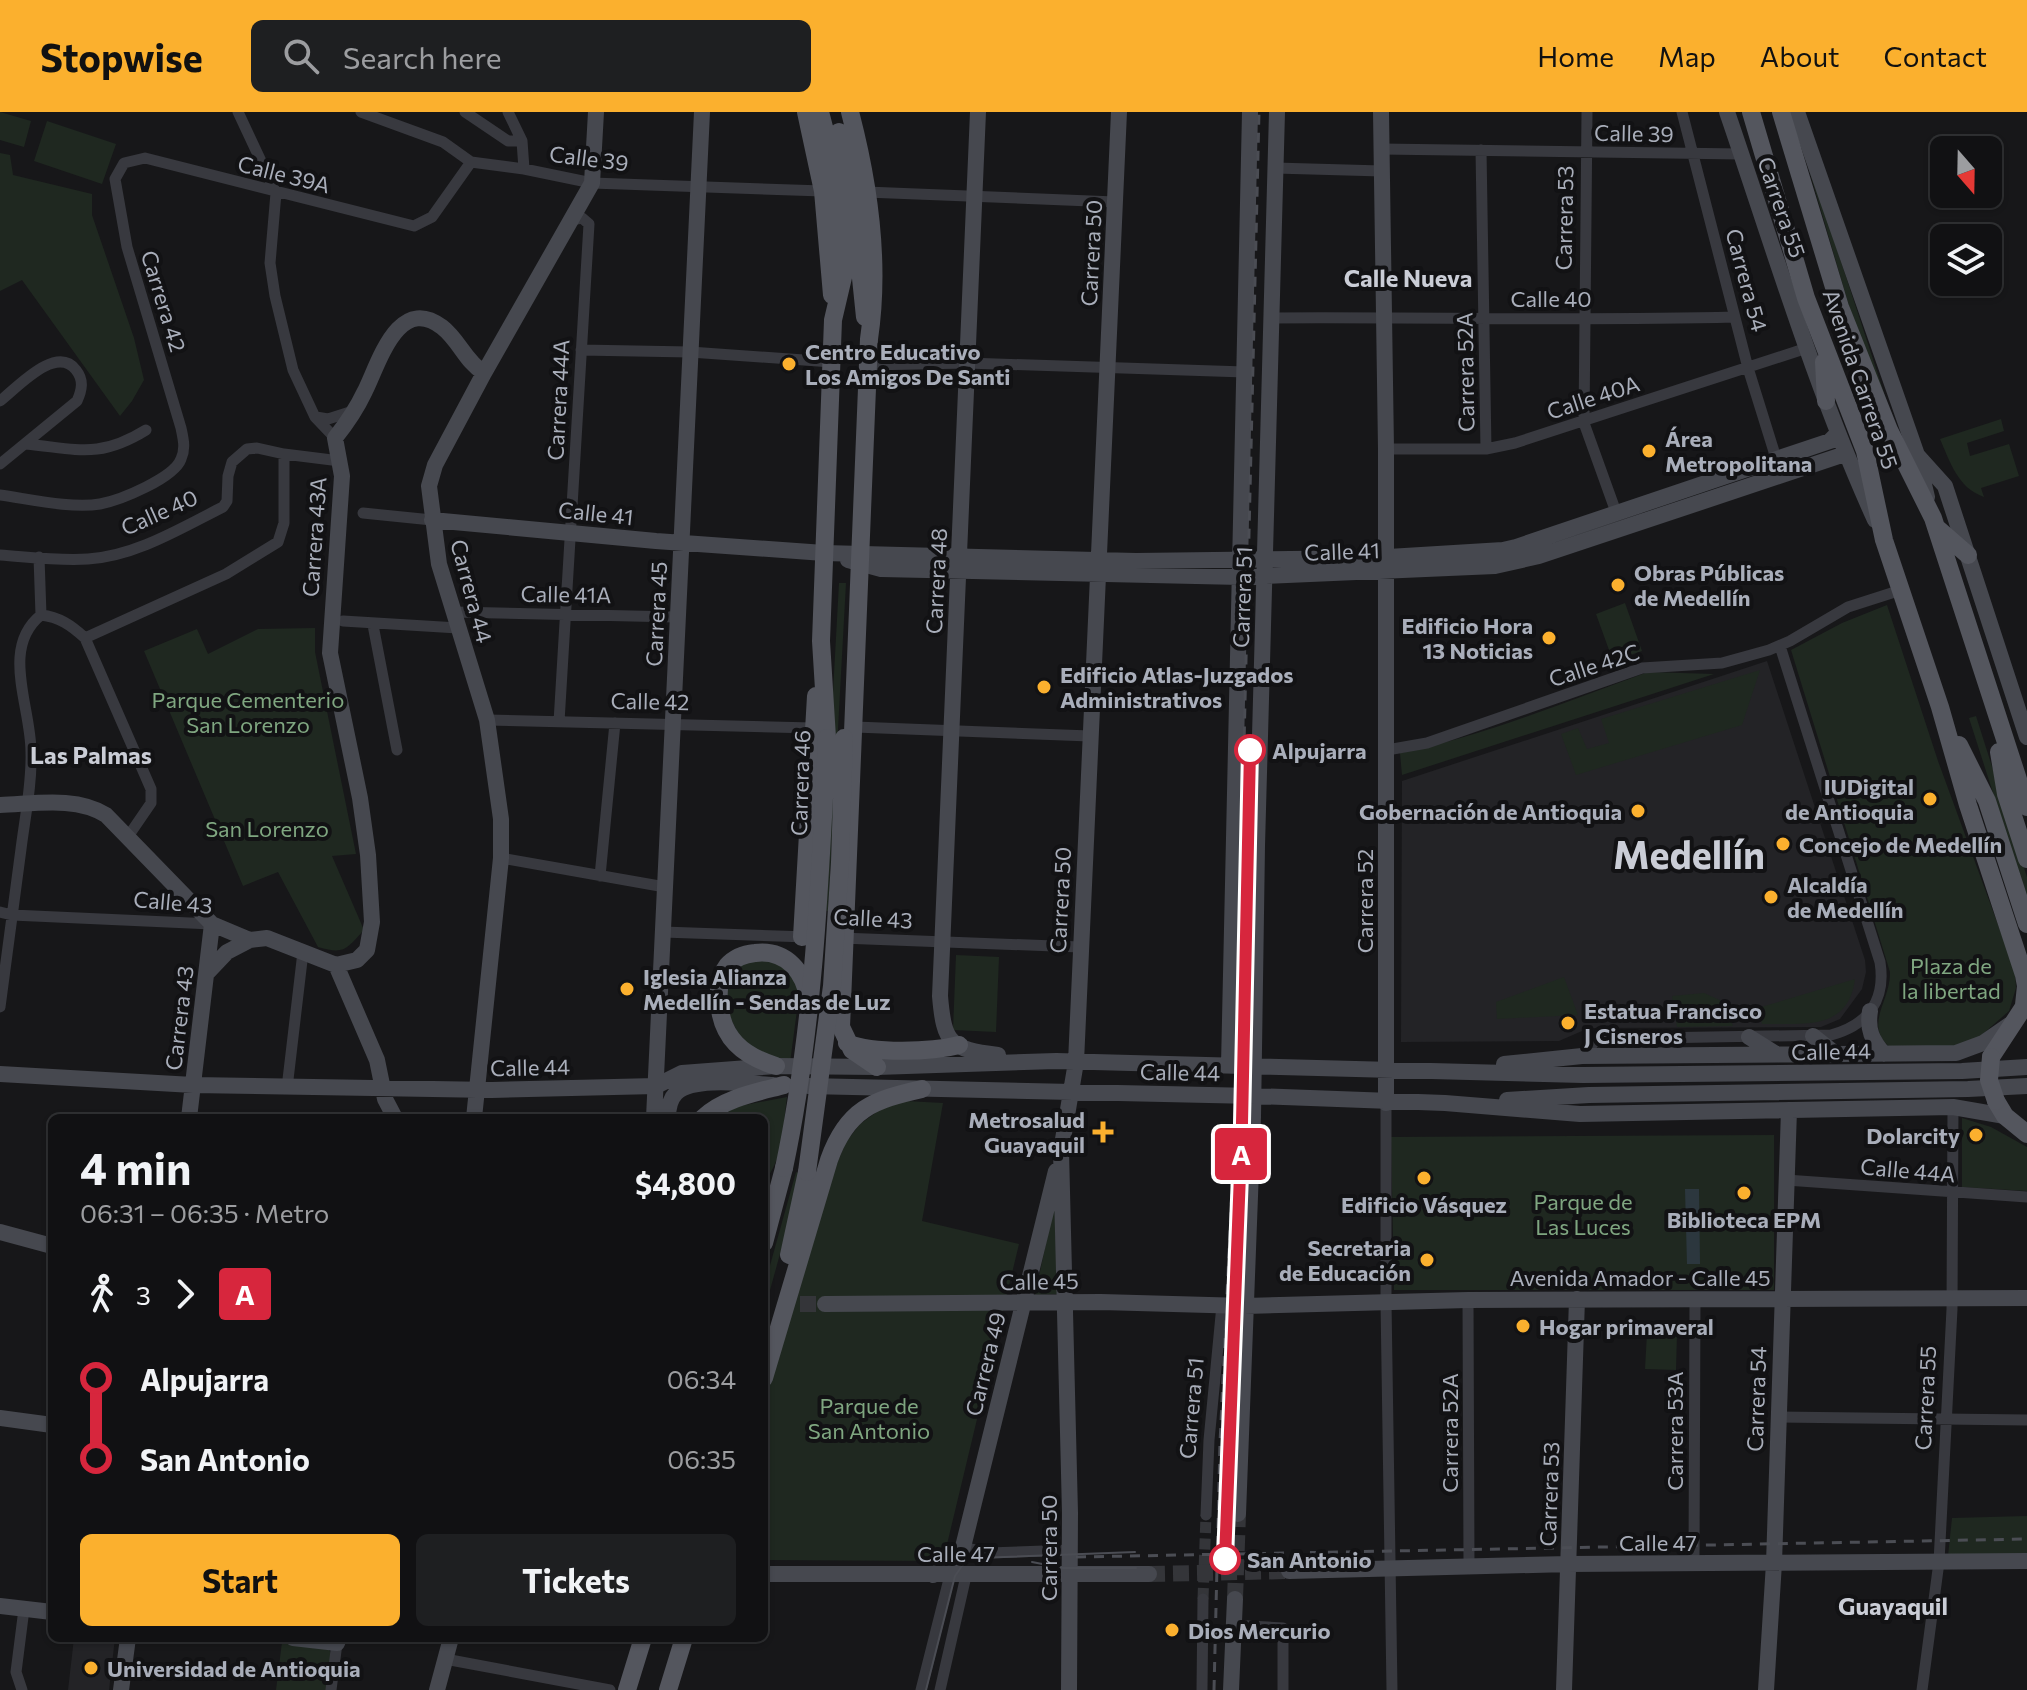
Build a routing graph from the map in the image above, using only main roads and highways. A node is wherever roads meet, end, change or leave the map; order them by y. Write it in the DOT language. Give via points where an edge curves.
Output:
graph roads {
  1 [pos="806,112"];
  2 [pos="820,112"];
  3 [pos="833,112"];
  4 [pos="850,112"];
  5 [pos="1751,112"];
  6 [pos="1781,112"];
  7 [pos="849,223"];
  8 [pos="833,320"];
  9 [pos="869,339"];
  10 [pos="1815,348"];
  11 [pos="1826,401"];
  12 [pos="1934,523"];
  13 [pos="1968,555"];
  14 [pos="1990,694"];
  15 [pos="1940,707"];
  16 [pos="835,733"];
  17 [pos="2027,807"];
  18 [pos="2027,859"];
  19 [pos="2027,924"];
  20 [pos="802,937"];
  21 [pos="809,1001"];
  22 [pos="2025,1003"];
  23 [pos="846,1042"];
  24 [pos="959,1045"];
  25 [pos="776,1066"];
  26 [pos="877,1067"];
  27 [pos="784,1085"];
  28 [pos="922,1089"];
  29 [pos="708,1114"];
  30 [pos="2027,1134"];
  31 [pos="784,1171"];
  32 [pos="768,1187"];
  33 [pos="768,1229"];
  34 [pos="768,1331"];
  35 [pos="768,1368"];
  36 [pos="642,1642"];
  37 [pos="683,1642"];
  38 [pos="627,1690"];
  39 [pos="668,1690"];
  1 -- 8 [label="main road, Carrera 46" via="823,191"];
  2 -- 7 [label="main road, Carrera 46"];
  3 -- 7 [label="main road, Carrera 46" via="848,170"];
  4 -- 9 [label="main road, Carrera 46" via="866,192 874,306"];
  5 -- 10 [label="main road, Avenida Carrera 55"];
  6 -- 12 [label="main road, Avenida Carrera 55" via="1840,307"];
  7 -- 8 [label="main road, Carrera 46"];
  7 -- 9 [label="main road, Carrera 46"];
  8 -- 16 [label="main road, Carrera 46" via="821,641"];
  9 -- 16 [label="main road, Carrera 46" via="864,552 856,640"];
  10 -- 11 [label="main road"];
  10 -- 15 [label="main road, Avenida Carrera 55" via="1865,451 1884,540"];
  12 -- 13 [label="main road"];
  12 -- 14 [label="main road, Avenida Carrera 55"];
  14 -- 17 [label="main road, Avenida Carrera 55"];
  14 -- 18 [label="main road, Avenida Carrera 55" via="2006,794"];
  15 -- 19 [label="main road, Avenida Carrera 55" via="1987,801"];
  15 -- 22 [label="main road, Avenida Carrera 55" via="2024,975"];
  16 -- 20 [label="main road"];
  16 -- 21 [label="main road, Carrera 46, bridge"];
  16 -- 23 [label="main road, Carrera 46" via="846,938 841,1027"];
  16 -- 34 [label="main road, Carrera 46, bridge" via="840,862 832,986 807,1172"];
  21 -- 25 [label="main road" via="803,977 785,959 761,952 737,958 720,977 722,1020 734,1044"];
  21 -- 31 [label="main road, Carrera 46, bridge"];
  22 -- 30 [label="main road, bridge" via="1991,1057 1989,1080 2000,1108"];
  23 -- 24 [label="main road" via="867,1049"];
  23 -- 26 [label="main road"];
  27 -- 29 [label="main road"];
  28 -- 35 [label="main road" via="876,1101 845,1127 829,1160 793,1304"];
  31 -- 32 [label="main road"];
  31 -- 33 [label="main road, Carrera 46"];
  36 -- 38 [label="main road"];
  37 -- 39 [label="main road"];
}
